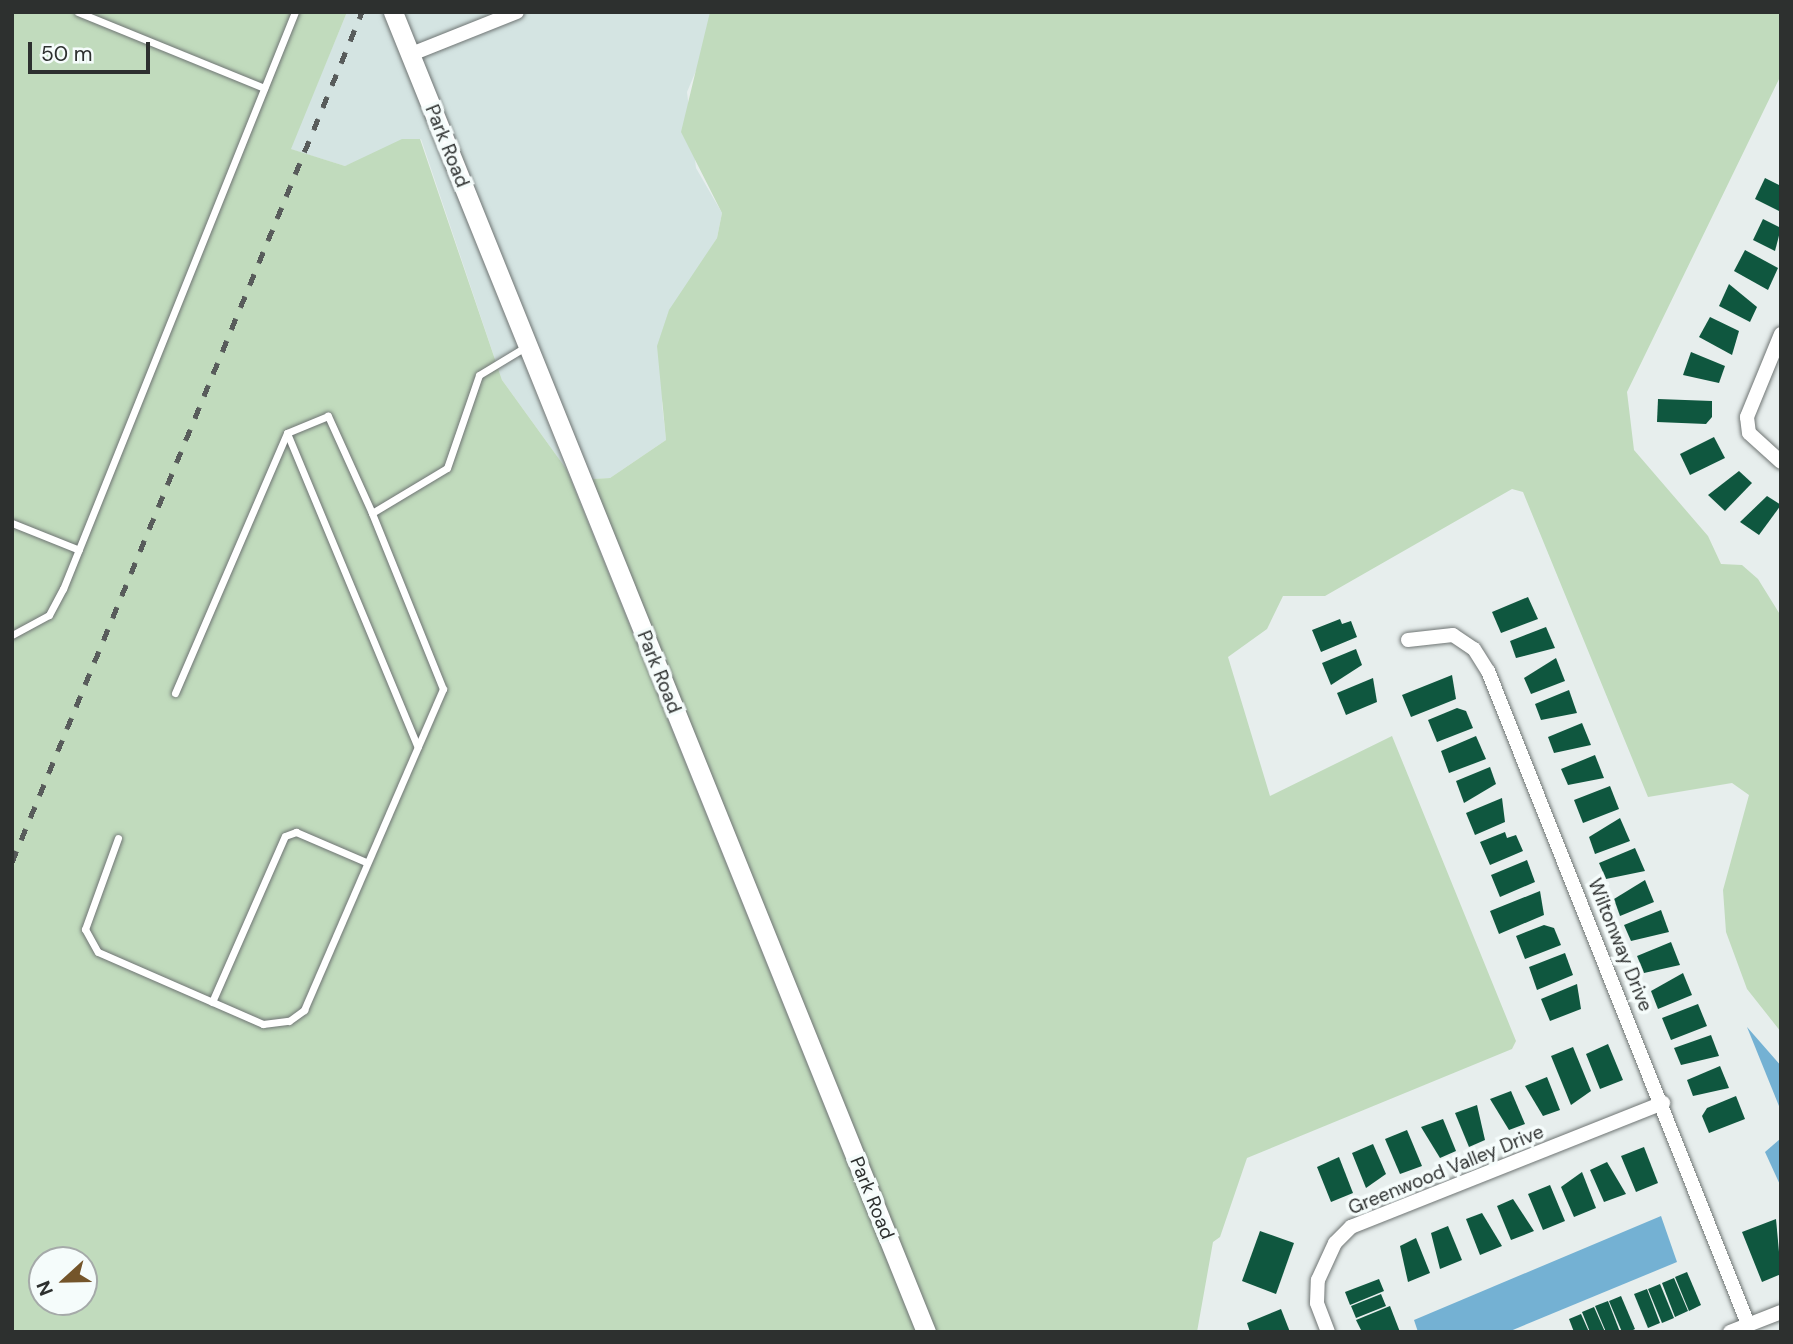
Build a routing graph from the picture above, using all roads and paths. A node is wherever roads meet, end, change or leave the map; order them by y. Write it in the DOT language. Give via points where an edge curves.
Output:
graph roads {
  1 [pos="78,12"];
  2 [pos="295,12"];
  3 [pos="393,12"];
  4 [pos="517,12"];
  5 [pos="410,55"];
  6 [pos="264,88"];
  7 [pos="1781,334"];
  8 [pos="527,346"];
  9 [pos="287,433"];
  10 [pos="1781,462"];
  11 [pos="372,513"];
  12 [pos="12,523"];
  13 [pos="79,550"];
  14 [pos="12,635"];
  15 [pos="1408,640"];
  16 [pos="175,693"];
  17 [pos="418,747"];
  18 [pos="118,838"];
  19 [pos="366,862"];
  20 [pos="212,1002"];
  21 [pos="1663,1103"];
  22 [pos="1781,1312"];
  23 [pos="1748,1324"];
  24 [pos="926,1332"];
  25 [pos="1328,1332"];
  26 [pos="1730,1332"];
  1 -- 6 [label="lane"];
  2 -- 6 [label="lane"];
  3 -- 5 [label="street, Park Road"];
  4 -- 5 [label="street"];
  5 -- 8 [label="street, Park Road"];
  6 -- 13 [label="lane"];
  7 -- 10 [label="street" via="1746,417 1749,433"];
  8 -- 11 [label="lane" via="478,374 447,468 420,490"];
  8 -- 24 [label="street, Park Road"];
  9 -- 11 [label="lane" via="328,416"];
  9 -- 16 [label="lane"];
  9 -- 17 [label="lane"];
  11 -- 17 [label="lane" via="443,689"];
  12 -- 13 [label="lane"];
  13 -- 14 [label="lane" via="49,615"];
  15 -- 21 [label="street, Wiltonway Drive" via="1453,635 1474,649 1488,671"];
  17 -- 19 [label="lane"];
  18 -- 20 [label="lane" via="85,929 88,942"];
  19 -- 20 [label="lane" via="304,1010 289,1021 263,1024"];
  19 -- 20 [label="lane" via="296,832 285,836"];
  21 -- 23 [label="street, Wiltonway Drive"];
  21 -- 25 [label="street, Greenwood Valley Drive" via="1351,1227 1335,1243 1318,1280 1317,1303"];
  22 -- 23 [label="street"];
  23 -- 26 [label="street"];
}
